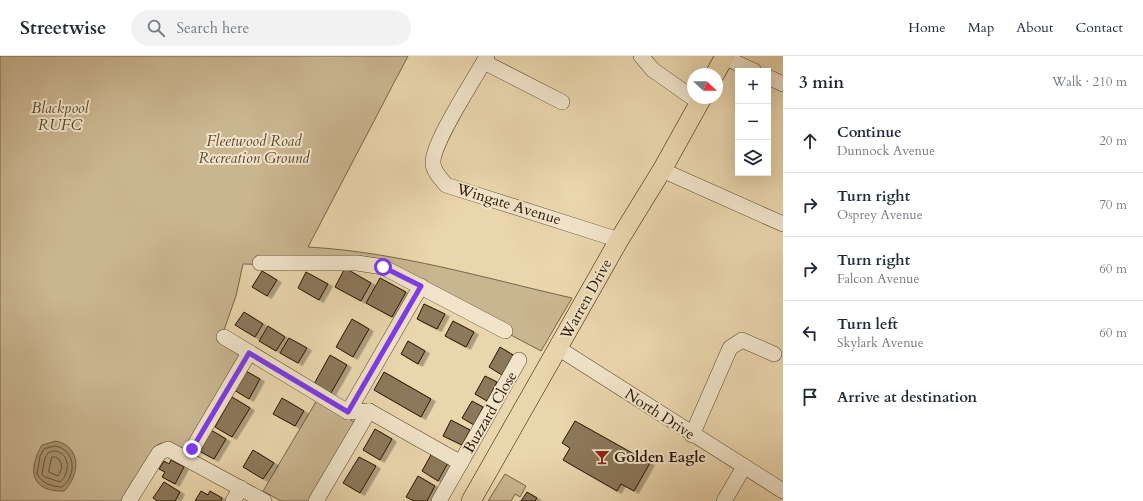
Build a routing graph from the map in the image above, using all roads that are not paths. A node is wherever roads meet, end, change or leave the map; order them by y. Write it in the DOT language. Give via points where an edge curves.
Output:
graph roads {
  1 [pos="641,56"];
  2 [pos="724,57"];
  3 [pos="486,59"];
  4 [pos="718,68"];
  5 [pos="748,68"];
  6 [pos="771,78"];
  7 [pos="783,84"];
  8 [pos="687,92"];
  9 [pos="562,102"];
  10 [pos="695,104"];
  11 [pos="662,170"];
  12 [pos="783,224"];
  13 [pos="619,240"];
  14 [pos="260,263"];
  15 [pos="421,286"];
  16 [pos="505,331"];
  17 [pos="224,337"];
  18 [pos="558,348"];
  19 [pos="249,353"];
  20 [pos="774,354"];
  21 [pos="519,360"];
  22 [pos="369,411"];
  23 [pos="348,412"];
  24 [pos="692,435"];
  25 [pos="187,458"];
  26 [pos="461,463"];
  27 [pos="744,467"];
  28 [pos="783,491"];
  29 [pos="237,494"];
  30 [pos="129,501"];
  31 [pos="264,501"];
  32 [pos="316,501"];
  33 [pos="439,501"];
  34 [pos="471,501"];
  35 [pos="724,501"];
  1 -- 8 [label="street" via="653,70"];
  2 -- 4 [label="main road"];
  2 -- 5 [label="street"];
  3 -- 9 [label="street"];
  3 -- 13 [label="street, Wingate Avenue" via="438,142 433,164 438,176 446,185"];
  6 -- 7 [label="street"];
  10 -- 11 [label="main road, Warren Drive"];
  11 -- 12 [label="street"];
  11 -- 13 [label="main road, Warren Drive"];
  13 -- 18 [label="main road, Warren Drive"];
  14 -- 15 [label="street" via="357,263 383,267"];
  15 -- 16 [label="street"];
  15 -- 23 [label="street"];
  17 -- 19 [label="street"];
  18 -- 24 [label="street, North Drive"];
  18 -- 34 [label="main road, Warren Drive"];
  19 -- 23 [label="street"];
  19 -- 25 [label="street"];
  20 -- 24 [label="street" via="742,340 730,348"];
  21 -- 26 [label="street, Buzzard Close"];
  22 -- 23 [label="street"];
  22 -- 26 [label="street"];
  22 -- 32 [label="street"];
  24 -- 27 [label="street, North Drive"];
  25 -- 29 [label="street"];
  25 -- 30 [label="street" via="171,450 163,450"];
  26 -- 33 [label="street, Buzzard Close"];
  27 -- 28 [label="street, North Drive"];
  27 -- 35 [label="street"];
  29 -- 31 [label="street"];
}
